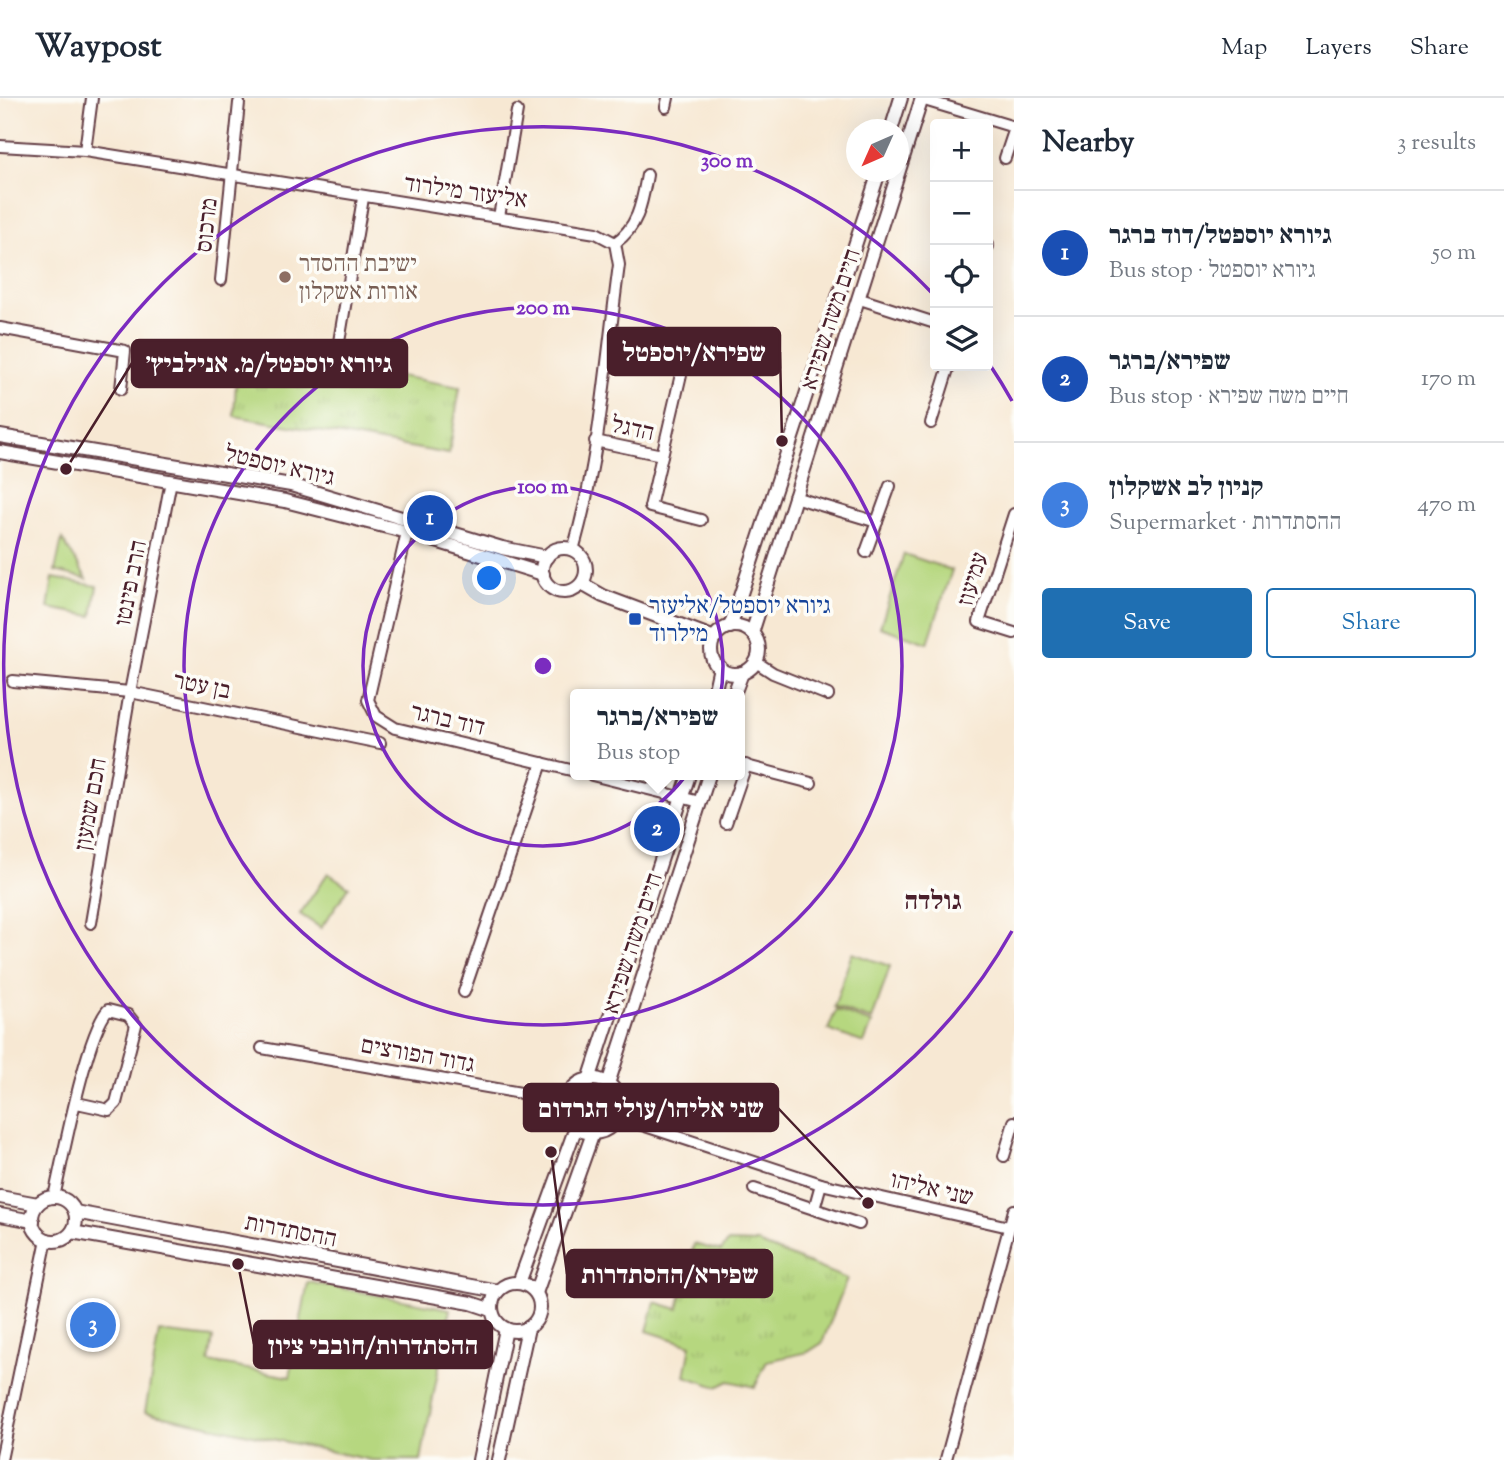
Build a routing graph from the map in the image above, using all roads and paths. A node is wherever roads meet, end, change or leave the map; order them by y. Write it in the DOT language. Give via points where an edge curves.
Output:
graph roads {
  1 [pos="92,98"];
  2 [pos="901,98"];
  3 [pos="921,99"];
  4 [pos="239,103"];
  5 [pos="517,111"];
  6 [pos="894,119"];
  7 [pos="1014,129"];
  8 [pos="0,146"];
  9 [pos="85,151"];
  10 [pos="1005,158"];
  11 [pos="233,175"];
  12 [pos="647,175"];
  13 [pos="876,182"];
  14 [pos="363,198"];
  15 [pos="499,217"];
  16 [pos="615,243"];
  17 [pos="221,280"];
  18 [pos="860,299"];
  19 [pos="930,321"];
  20 [pos="0,328"];
  21 [pos="338,348"];
  22 [pos="753,369"];
  23 [pos="947,371"];
  24 [pos="121,389"];
  25 [pos="931,422"];
  26 [pos="0,436"];
  27 [pos="596,441"];
  28 [pos="0,452"];
  29 [pos="662,455"];
  30 [pos="171,481"];
  31 [pos="890,486"];
  32 [pos="794,497"];
  33 [pos="1014,514"];
  34 [pos="701,520"];
  35 [pos="877,522"];
  36 [pos="407,532"];
  37 [pos="573,550"];
  38 [pos="866,552"];
  39 [pos="547,557"];
  40 [pos="542,574"];
  41 [pos="582,584"];
  42 [pos="730,627"];
  43 [pos="752,633"];
  44 [pos="1014,634"];
  45 [pos="715,638"];
  46 [pos="756,662"];
  47 [pos="719,667"];
  48 [pos="742,673"];
  49 [pos="13,681"];
  50 [pos="715,689"];
  51 [pos="736,689"];
  52 [pos="130,692"];
  53 [pos="828,695"];
  54 [pos="380,743"];
  55 [pos="542,763"];
  56 [pos="745,766"];
  57 [pos="570,770"];
  58 [pos="612,780"];
  59 [pos="687,780"];
  60 [pos="708,780"];
  61 [pos="738,780"];
  62 [pos="811,783"];
  63 [pos="682,797"];
  64 [pos="701,802"];
  65 [pos="726,823"];
  66 [pos="91,923"];
  67 [pos="464,992"];
  68 [pos="262,1048"];
  69 [pos="589,1080"];
  70 [pos="608,1084"];
  71 [pos="567,1101"];
  72 [pos="77,1102"];
  73 [pos="618,1117"];
  74 [pos="1014,1122"];
  75 [pos="576,1127"];
  76 [pos="593,1133"];
  77 [pos="1004,1156"];
  78 [pos="821,1184"];
  79 [pos="754,1189"];
  80 [pos="0,1197"];
  81 [pos="54,1197"];
  82 [pos="38,1204"];
  83 [pos="814,1209"];
  84 [pos="1014,1210"];
  85 [pos="75,1212"];
  86 [pos="0,1214"];
  87 [pos="33,1221"];
  88 [pos="859,1224"];
  89 [pos="1009,1227"];
  90 [pos="72,1232"];
  91 [pos="47,1239"];
  92 [pos="1001,1257"];
  93 [pos="1014,1262"];
  94 [pos="519,1283"];
  95 [pos="498,1291"];
  96 [pos="536,1293"];
  97 [pos="492,1310"];
  98 [pos="527,1328"];
  99 [pos="506,1329"];
  100 [pos="946,1459"];
  101 [pos="1,1460"];
  102 [pos="480,1460"];
  103 [pos="499,1460"];
  1 -- 9 [label="street"];
  2 -- 6 [label="street"];
  3 -- 7 [label="street"];
  3 -- 18 [label="street, חיים משה שפירא"];
  4 -- 11 [label="street, מרכוס"];
  5 -- 15 [label="street"];
  7 -- 10 [label="street"];
  8 -- 9 [label="street, אליעזר מילרוד"];
  9 -- 11 [label="street, אליעזר מילרוד"];
  11 -- 14 [label="street, אליעזר מילרוד"];
  11 -- 17 [label="street, מרכוס"];
  12 -- 16 [label="street" via="641,209 629,234"];
  13 -- 42 [label="street, חיים משה שפירא"];
  14 -- 15 [label="street, אליעזר מילרוד"];
  14 -- 21 [label="street"];
  15 -- 16 [label="street, אליעזר מילרוד" via="596,233"];
  16 -- 27 [label="street" via="619,265"];
  18 -- 19 [label="street"];
  18 -- 32 [label="street, חיים משה שפירא"];
  20 -- 24 [label="street" via="125,351"];
  22 -- 29 [label="street, הדגל" via="686,353"];
  23 -- 25 [label="street"];
  26 -- 39 [label="street, גיורא יוספטל" via="290,485"];
  27 -- 29 [label="street, הדגל"];
  27 -- 37 [label="street" via="587,503"];
  28 -- 30 [label="street, גיורא יוספטל"];
  29 -- 34 [label="street, הדגל" via="650,508"];
  30 -- 36 [label="street, גיורא יוספטל" via="285,501"];
  30 -- 52 [label="street, הרב פינטו"];
  31 -- 35 [label="street"];
  32 -- 35 [label="street"];
  32 -- 43 [label="street, חיים משה שפירא"];
  33 -- 44 [label="street, עמיעוז" via="979,622"];
  35 -- 38 [label="street"];
  36 -- 40 [label="street, גיורא יוספטל"];
  36 -- 55 [label="street, דוד ברגר" via="368,700 376,716 395,728"];
  37 -- 39 [label="street" via="562,548"];
  37 -- 41 [label="street" via="586,565"];
  39 -- 40 [label="street"];
  40 -- 41 [label="street" via="555,591 570,592"];
  41 -- 45 [label="street"];
  42 -- 43 [label="street"];
  42 -- 45 [label="street"];
  43 -- 46 [label="street" via="758,644"];
  45 -- 47 [label="street" via="712,650"];
  46 -- 48 [label="street"];
  46 -- 53 [label="street"];
  47 -- 48 [label="street"];
  47 -- 50 [label="street"];
  48 -- 51 [label="street"];
  49 -- 52 [label="street, בן עטר"];
  52 -- 54 [label="street, בן עטר"];
  52 -- 66 [label="street, חכם שמעון"];
  55 -- 57 [label="street, דוד ברגר"];
  55 -- 67 [label="street"];
  56 -- 62 [label="street"];
  58 -- 63 [label="street"];
  59 -- 63 [label="street, חיים משה שפירא"];
  60 -- 64 [label="street, חיים משה שפירא"];
  61 -- 65 [label="street"];
  63 -- 64 [label="street"];
  63 -- 69 [label="street, חיים משה שפירא"];
  64 -- 70 [label="street, חיים משה שפירא"];
  68 -- 71 [label="street, גדוד הפורצים"];
  69 -- 70 [label="street"];
  69 -- 71 [label="street" via="574,1087"];
  70 -- 73 [label="street" via="620,1102"];
  71 -- 75 [label="street" via="568,1116"];
  72 -- 72 [label="street" via="98,1021 108,1010 128,1015 136,1025 116,1103 109,1110"];
  72 -- 81 [label="street"];
  73 -- 76 [label="street" via="608,1129"];
  73 -- 78 [label="street, שני אליהו"];
  74 -- 77 [label="street"];
  75 -- 76 [label="street"];
  75 -- 94 [label="street"];
  76 -- 96 [label="street"];
  78 -- 83 [label="street"];
  78 -- 89 [label="street, שני אליהו"];
  79 -- 83 [label="street"];
  80 -- 82 [label="street"];
  81 -- 82 [label="street"];
  81 -- 85 [label="street" via="67,1201"];
  82 -- 87 [label="street"];
  83 -- 88 [label="street"];
  84 -- 89 [label="street"];
  85 -- 90 [label="street"];
  85 -- 95 [label="street, ההסתדרות"];
  86 -- 87 [label="street"];
  87 -- 91 [label="street" via="37,1232"];
  89 -- 92 [label="street"];
  90 -- 91 [label="street" via="63,1239"];
  90 -- 97 [label="street, ההסתדרות"];
  91 -- 101 [label="street"];
  92 -- 93 [label="street"];
  92 -- 100 [label="street"];
  94 -- 95 [label="street"];
  94 -- 96 [label="street"];
  95 -- 97 [label="street"];
  96 -- 98 [label="street" via="538,1317"];
  97 -- 99 [label="street"];
  98 -- 99 [label="street"];
  98 -- 103 [label="street"];
  99 -- 102 [label="street"];
}
